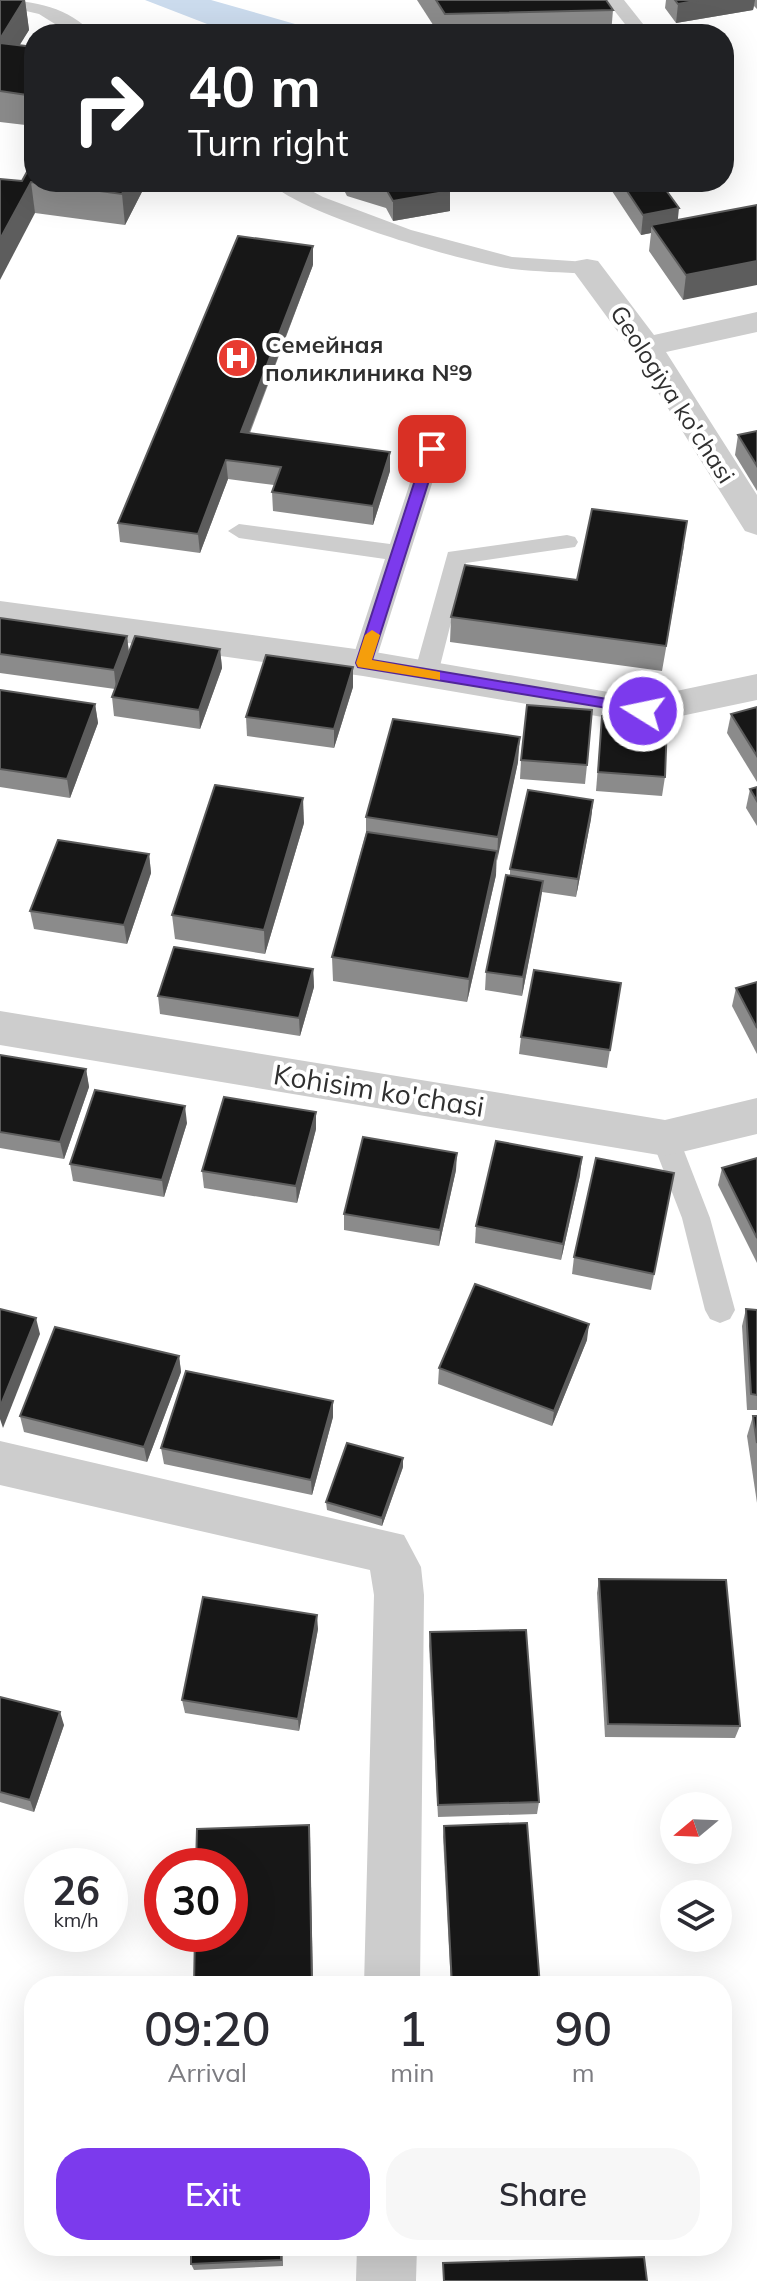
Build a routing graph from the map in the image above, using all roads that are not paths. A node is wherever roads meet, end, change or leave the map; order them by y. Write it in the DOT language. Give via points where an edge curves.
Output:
graph roads {
  1 [pos="0,0"];
  2 [pos="615,0"];
  3 [pos="68,24"];
  4 [pos="634,24"];
  5 [pos="299,192"];
  6 [pos="587,268"];
  7 [pos="757,322"];
  8 [pos="646,347"];
  9 [pos="432,449"];
  10 [pos="757,523"];
  11 [pos="239,531"];
  12 [pos="567,542"];
  13 [pos="399,553"];
  14 [pos="0,613"];
  15 [pos="363,663"];
  16 [pos="426,674"];
  17 [pos="757,687"];
  18 [pos="0,1028"];
  19 [pos="757,1116"];
  20 [pos="665,1138"];
  21 [pos="720,1310"];
  22 [pos="0,1463"];
  23 [pos="392,1976"];
  24 [pos="387,2256"];
  25 [pos="386,2281"];
  1 -- 3 [label="lane" via="45,10"];
  2 -- 4 [label="lane"];
  5 -- 6 [label="lane" via="404,234 511,263"];
  6 -- 8 [label="street, Geologiya ko'chasi"];
  7 -- 8 [label="street"];
  8 -- 10 [label="street, Geologiya ko'chasi"];
  9 -- 13 [label="lane"];
  11 -- 13 [label="lane"];
  12 -- 16 [label="lane" via="456,557"];
  13 -- 15 [label="lane"];
  14 -- 15 [label="street"];
  15 -- 16 [label="street"];
  16 -- 17 [label="street" via="643,711"];
  18 -- 20 [label="street, Kohisim ko'chasi"];
  19 -- 20 [label="street, Kohisim ko'chasi"];
  20 -- 21 [label="lane" via="696,1218"];
  22 -- 23 [label="street" via="386,1551 396,1567 399,1595"];
  24 -- 25 [label="street"];
}
